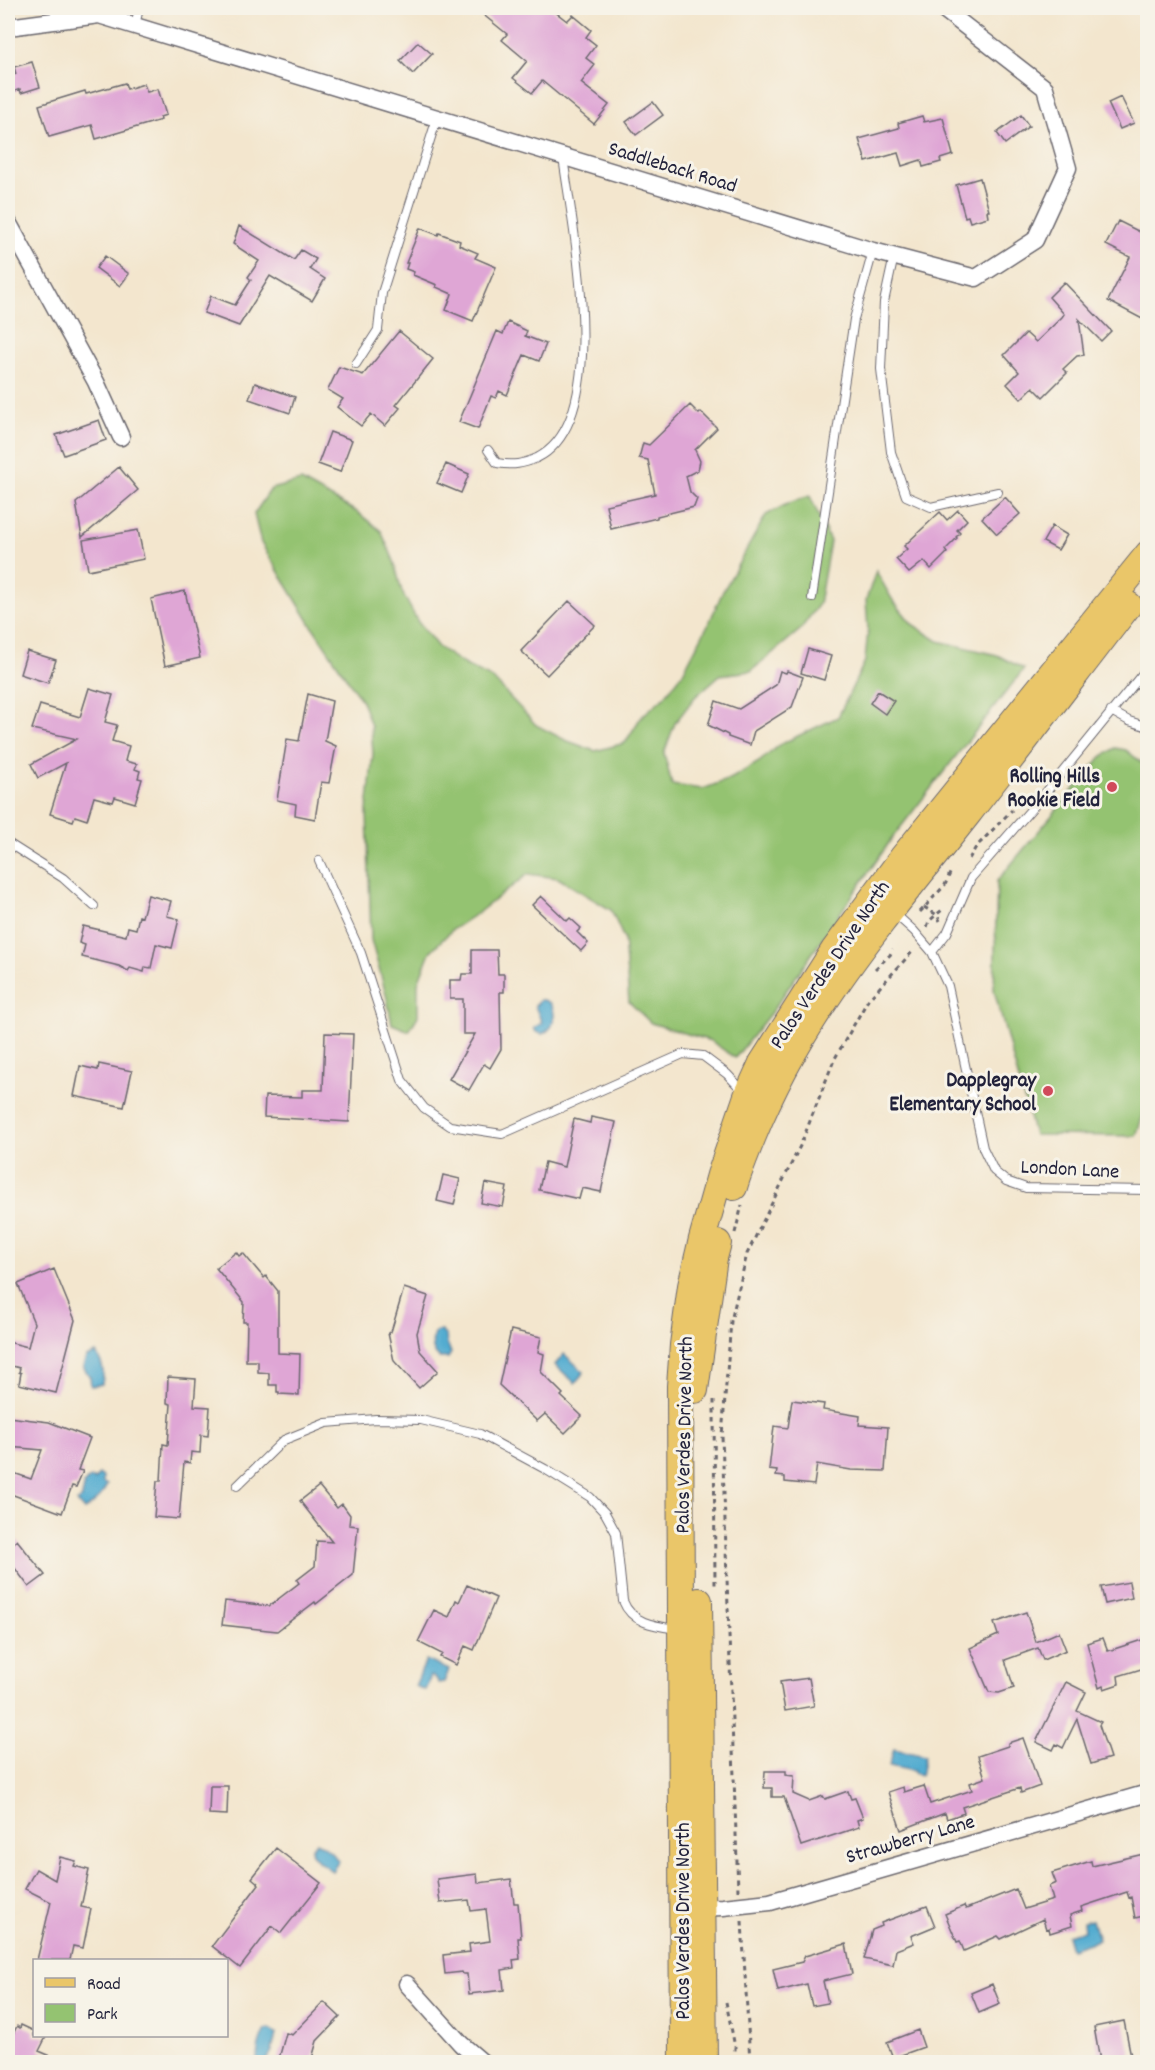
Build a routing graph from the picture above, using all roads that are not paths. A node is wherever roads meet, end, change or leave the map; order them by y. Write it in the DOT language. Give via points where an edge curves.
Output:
graph roads {
  1 [pos="139,8"];
  2 [pos="942,8"];
  3 [pos="93,11"];
  4 [pos="135,26"];
  5 [pos="8,27"];
  6 [pos="437,118"];
  7 [pos="563,156"];
  8 [pos="8,222"];
  9 [pos="873,251"];
  10 [pos="894,256"];
  11 [pos="356,364"];
  12 [pos="121,437"];
  13 [pos="488,450"];
  14 [pos="998,492"];
  15 [pos="1148,554"];
  16 [pos="1148,580"];
  17 [pos="812,598"];
  18 [pos="1148,667"];
  19 [pos="1111,711"];
  20 [pos="1148,727"];
  21 [pos="973,772"];
  22 [pos="8,843"];
  23 [pos="319,861"];
  24 [pos="94,906"];
  25 [pos="891,910"];
  26 [pos="834,951"];
  27 [pos="932,952"];
  28 [pos="756,1101"];
  29 [pos="1148,1190"];
  30 [pos="237,1485"];
  31 [pos="690,1629"];
  32 [pos="1148,1793"];
  33 [pos="692,1908"];
  34 [pos="406,1984"];
  35 [pos="482,2062"];
  36 [pos="683,2062"];
  37 [pos="704,2062"];
  1 -- 4 [label="lane"];
  2 -- 10 [label="street, Saddleback Road" via="1045,88 1068,168 1035,240 976,278"];
  3 -- 4 [label="street, Saddleback Road"];
  3 -- 5 [label="street, Saddleback Road"];
  4 -- 6 [label="street, Saddleback Road"];
  6 -- 7 [label="street, Saddleback Road"];
  6 -- 11 [label="lane" via="382,293 378,330"];
  7 -- 9 [label="street, Saddleback Road"];
  7 -- 13 [label="lane" via="584,317 577,400 565,432 547,453 509,466 498,463"];
  8 -- 12 [label="street" via="96,382"];
  9 -- 10 [label="street, Saddleback Road"];
  9 -- 17 [label="lane" via="854,319"];
  10 -- 14 [label="lane" via="884,302 881,369 891,452 906,496 931,507"];
  15 -- 21 [label="main road, Palos Verdes Drive North"];
  16 -- 25 [label="main road, Palos Verdes Drive North"];
  18 -- 19 [label="lane"];
  19 -- 20 [label="lane"];
  19 -- 27 [label="lane" via="971,878 947,933"];
  21 -- 25 [label="main road" via="962,803 899,882"];
  21 -- 26 [label="main road, Palos Verdes Drive North" via="902,858"];
  22 -- 24 [label="lane" via="63,878"];
  23 -- 28 [label="lane" via="361,953 402,1080 424,1108 450,1126 502,1134 682,1054 703,1056"];
  25 -- 26 [label="main road"];
  25 -- 27 [label="lane, London Lane"];
  25 -- 28 [label="main road, Palos Verdes Drive North"];
  26 -- 28 [label="main road, Palos Verdes Drive North" via="762,1063"];
  27 -- 29 [label="lane, London Lane" via="948,986 983,1148 994,1171 1006,1181 1026,1188"];
  28 -- 31 [label="main road, Palos Verdes Drive North" via="720,1174 691,1286 682,1345 680,1386"];
  30 -- 31 [label="lane" via="284,1440 326,1422 421,1420 480,1434 590,1497 605,1514 616,1533 625,1608 645,1624"];
  31 -- 33 [label="main road, Palos Verdes Drive North"];
  32 -- 33 [label="street, Strawberry Lane" via="770,1902"];
  33 -- 36 [label="main road, Palos Verdes Drive North"];
  33 -- 37 [label="main road, Palos Verdes Drive North"];
  34 -- 35 [label="street"];
}
